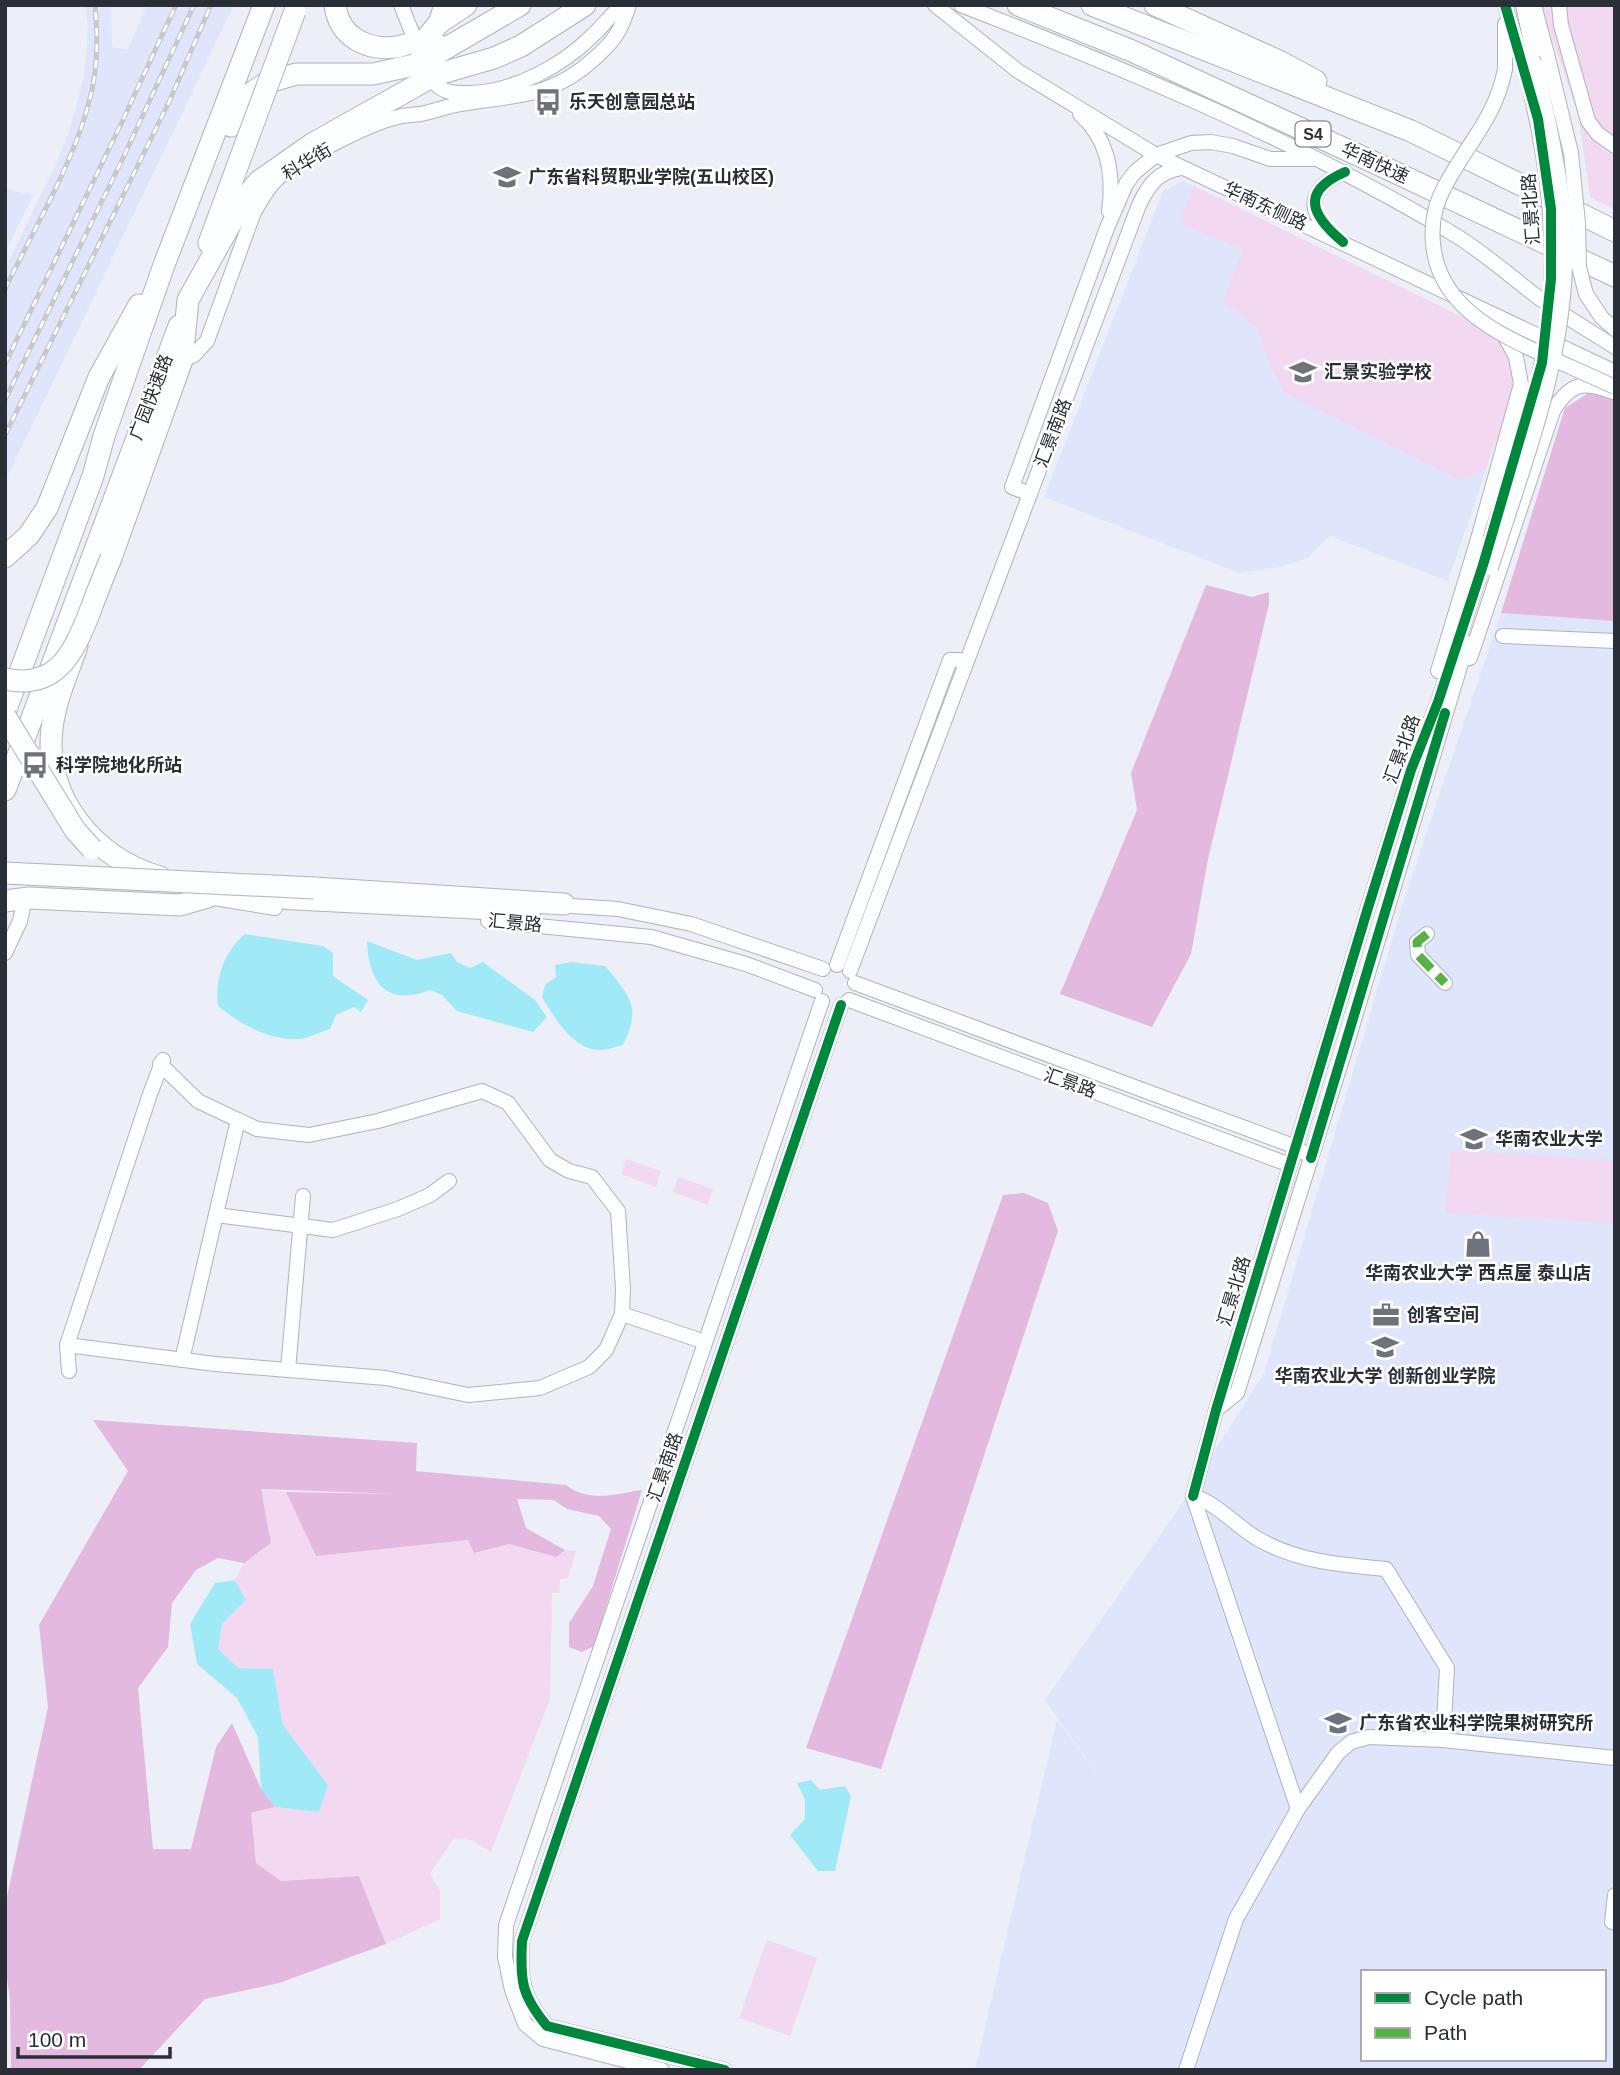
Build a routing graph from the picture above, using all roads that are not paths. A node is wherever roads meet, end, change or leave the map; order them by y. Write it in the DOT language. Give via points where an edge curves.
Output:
graph roads {
  1 [pos="264,5"];
  2 [pos="335,5"];
  3 [pos="401,5"];
  4 [pos="466,5"];
  5 [pos="520,5"];
  6 [pos="569,5"];
  7 [pos="585,5"];
  8 [pos="623,5"];
  9 [pos="629,5"];
  10 [pos="935,5"];
  11 [pos="961,5"];
  12 [pos="1017,5"];
  13 [pos="1092,5"];
  14 [pos="1155,5"];
  15 [pos="1504,5"];
  16 [pos="1522,5"];
  17 [pos="1534,5"];
  18 [pos="1559,5"];
  19 [pos="297,8"];
  20 [pos="442,14"];
  21 [pos="552,26"];
  22 [pos="418,38"];
  23 [pos="446,48"];
  24 [pos="419,64"];
  25 [pos="1530,66"];
  26 [pos="435,83"];
  27 [pos="1061,97"];
  28 [pos="1411,131"];
  29 [pos="1615,146"];
  30 [pos="1156,155"];
  31 [pos="1316,159"];
  32 [pos="1181,168"];
  33 [pos="1345,172"];
  34 [pos="1107,228"];
  35 [pos="1615,231"];
  36 [pos="1343,242"];
  37 [pos="164,265"];
  38 [pos="1615,276"];
  39 [pos="1462,299"];
  40 [pos="188,300"];
  41 [pos="1615,329"];
  42 [pos="1615,347"];
  43 [pos="182,360"];
  44 [pos="1615,372"];
  45 [pos="1615,390"];
  46 [pos="93,476"];
  47 [pos="1030,494"];
  48 [pos="5,557"];
  49 [pos="1487,567"];
  50 [pos="1503,636"];
  51 [pos="1615,641"];
  52 [pos="77,644"];
  53 [pos="5,679"];
  54 [pos="1445,713"];
  55 [pos="5,714"];
  56 [pos="1411,770"];
  57 [pos="5,790"];
  58 [pos="95,847"];
  59 [pos="5,873"];
  60 [pos="207,890"];
  61 [pos="15,900"];
  62 [pos="564,904"];
  63 [pos="1427,934"];
  64 [pos="5,953"];
  65 [pos="841,972"];
  66 [pos="1444,983"];
  67 [pos="818,996"];
  68 [pos="845,1002"];
  69 [pos="238,1120"];
  70 [pos="1296,1147"];
  71 [pos="1311,1158"];
  72 [pos="1290,1165"];
  73 [pos="449,1181"];
  74 [pos="303,1196"];
  75 [pos="216,1215"];
  76 [pos="302,1227"];
  77 [pos="622,1314"];
  78 [pos="705,1342"];
  79 [pos="67,1345"];
  80 [pos="182,1360"];
  81 [pos="288,1370"];
  82 [pos="69,1371"];
  83 [pos="1216,1409"];
  84 [pos="1193,1496"];
  85 [pos="1443,1740"];
  86 [pos="1615,1758"];
  87 [pos="1298,1809"];
  88 [pos="1615,1895"];
  89 [pos="1615,1922"];
  90 [pos="662,2070"];
  91 [pos="724,2070"];
  92 [pos="1186,2070"];
  1 -- 37 [label="highway, 广园快速路"];
  2 -- 22 [label="highway" via="343,30 356,41 393,47"];
  3 -- 22 [label="street"];
  4 -- 20 [label="highway"];
  5 -- 23 [label="highway"];
  6 -- 21 [label="highway"];
  7 -- 21 [label="highway"];
  8 -- 26 [label="street" via="571,54 518,84 456,93 443,91"];
  9 -- 43 [label="street, 科华街" via="617,37 559,85 537,93 400,116 287,171 254,212 207,341"];
  10 -- 27 [label="street, 华南东侧路" via="1018,71"];
  11 -- 31 [label="street" via="1126,71"];
  12 -- 38 [label="highway, 华南快速 / S4" via="1132,51"];
  13 -- 28 [label="highway, S4"];
  14 -- 28 [label="highway" via="1281,62"];
  15 -- 25 [label="street, 汇景北路"];
  15 -- 45 [label="street, bridge" via="1505,69 1493,109 1450,177 1435,211 1433,237 1439,272 1452,295 1485,325"];
  16 -- 25 [label="street, 汇景北路"];
  17 -- 41 [label="street, bridge" via="1571,153 1579,267 1586,294"];
  18 -- 29 [label="street" via="1588,121"];
  19 -- 40 [label="highway, 广园快速路, bridge"];
  20 -- 22 [label="highway"];
  21 -- 40 [label="highway" via="494,58 435,75 282,163 245,198"];
  22 -- 23 [label="highway"];
  22 -- 24 [label="highway"];
  23 -- 24 [label="highway"];
  24 -- 46 [label="highway" via="373,74 289,76 266,83 239,106 117,429"];
  25 -- 49 [label="street, 汇景北路, bridge" via="1551,209 1552,279 1542,363"];
  27 -- 30 [label="street, 华南东侧路"];
  27 -- 34 [label="street" via="1089,122 1103,146 1111,184"];
  28 -- 35 [label="highway, S4"];
  30 -- 31 [label="street" via="1191,143 1211,142 1270,159"];
  30 -- 32 [label="street, 华南东侧路"];
  30 -- 34 [label="street" via="1126,184"];
  31 -- 33 [label="street"];
  32 -- 36 [label="street, 华南东侧路"];
  32 -- 47 [label="street, 汇景南路" via="1158,176 1139,205"];
  33 -- 36 [label="street" via="1320,188 1314,206 1321,222"];
  33 -- 42 [label="street" via="1457,236"];
  34 -- 47 [label="street, 汇景南路" via="1012,487"];
  36 -- 39 [label="street, 华南东侧路"];
  37 -- 46 [label="highway, 广园快速路"];
  37 -- 48 [label="highway" via="99,377 47,508 29,535"];
  39 -- 44 [label="street, 华南东侧路"];
  39 -- 56 [label="street" via="1506,337 1516,356 1521,384"];
  40 -- 43 [label="highway"];
  40 -- 57 [label="highway, 广园快速路"];
  43 -- 52 [label="highway, bridge"];
  45 -- 54 [label="street" via="1584,384 1575,387 1562,396 1553,411 1474,648"];
  46 -- 55 [label="highway, 广园快速路"];
  47 -- 65 [label="street, 汇景南路"];
  49 -- 54 [label="street, 汇景北路"];
  49 -- 56 [label="street, 汇景北路"];
  50 -- 51 [label="street"];
  52 -- 53 [label="highway, bridge" via="51,674 27,681"];
  52 -- 58 [label="highway" via="54,716 52,762 68,805"];
  54 -- 71 [label="street, 汇景北路"];
  55 -- 58 [label="highway, bridge" via="75,830"];
  56 -- 70 [label="street, 汇景北路"];
  58 -- 60 [label="highway" via="112,865 134,876 164,886"];
  59 -- 62 [label="highway, bridge"];
  60 -- 61 [label="highway" via="180,905"];
  60 -- 62 [label="street, 汇景路" via="286,902 503,913"];
  60 -- 67 [label="street, 汇景路" via="310,912 452,918 651,937 747,964"];
  61 -- 64 [label="street" via="20,921"];
  62 -- 65 [label="street, 汇景路" via="691,924"];
  63 -- 66 [label="street" via="1417,942 1418,955"];
  65 -- 67 [label="street" via="816,978"];
  65 -- 68 [label="street" via="855,989"];
  65 -- 70 [label="street, 汇景路"];
  67 -- 68 [label="street" via="835,1006"];
  67 -- 78 [label="street, 汇景南路"];
  68 -- 72 [label="street, 汇景路"];
  68 -- 91 [label="street, 汇景南路" via="522,1941 520,1972 529,2005 547,2025"];
  69 -- 75 [label="street"];
  69 -- 77 [label="street" via="257,1129 309,1135 482,1091 508,1103 550,1160 592,1177 618,1211"];
  69 -- 79 [label="street" via="198,1101 162,1062"];
  70 -- 71 [label="street, 汇景路"];
  70 -- 72 [label="street, 汇景北路"];
  71 -- 72 [label="street"];
  71 -- 83 [label="street, 汇景北路" via="1237,1393"];
  72 -- 83 [label="street, 汇景北路"];
  73 -- 76 [label="street" via="398,1209 332,1230"];
  74 -- 76 [label="street"];
  75 -- 76 [label="street"];
  75 -- 80 [label="street"];
  76 -- 81 [label="street"];
  77 -- 78 [label="street"];
  77 -- 81 [label="street" via="606,1350 589,1367 540,1388 468,1395 386,1378"];
  78 -- 90 [label="street, 汇景南路" via="506,1926 505,1957 525,2024 543,2039"];
  79 -- 80 [label="street"];
  79 -- 82 [label="street"];
  80 -- 81 [label="street"];
  83 -- 84 [label="street, 汇景北路"];
  84 -- 85 [label="street" via="1209,1501 1237,1526 1287,1553 1386,1569 1447,1668"];
  84 -- 87 [label="street"];
  85 -- 86 [label="street"];
  85 -- 87 [label="street" via="1369,1737 1351,1742"];
  87 -- 92 [label="street" via="1236,1919"];
  88 -- 89 [label="street"];
}
